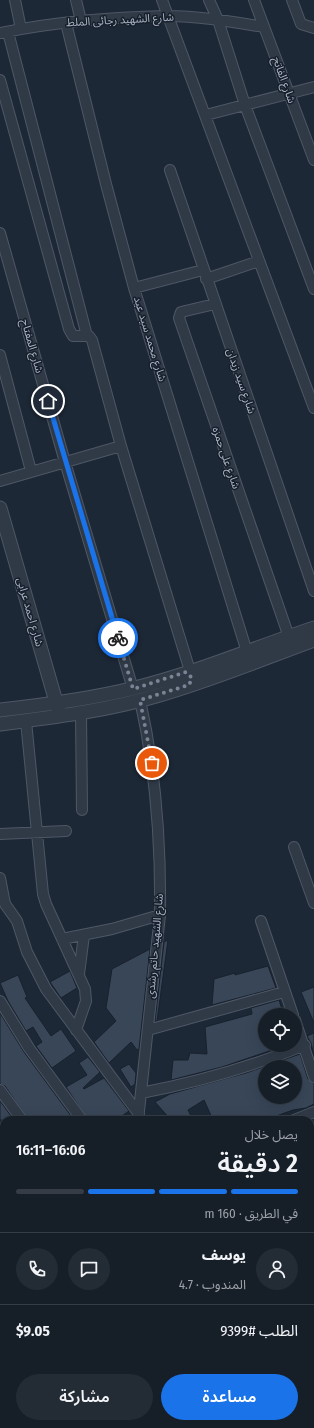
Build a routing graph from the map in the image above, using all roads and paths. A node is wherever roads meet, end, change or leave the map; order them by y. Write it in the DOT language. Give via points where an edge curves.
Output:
graph roads {
  1 [pos="14,0"];
  2 [pos="76,0"];
  3 [pos="162,0"];
  4 [pos="209,0"];
  5 [pos="254,0"];
  6 [pos="292,0"];
  7 [pos="168,16"];
  8 [pos="218,20"];
  9 [pos="81,21"];
  10 [pos="66,23"];
  11 [pos="264,27"];
  12 [pos="314,28"];
  13 [pos="22,29"];
  14 [pos="4,33"];
  15 [pos="0,80"];
  16 [pos="314,87"];
  17 [pos="290,94"];
  18 [pos="245,105"];
  19 [pos="206,115"];
  20 [pos="314,160"];
  21 [pos="170,170"];
  22 [pos="0,233"];
  23 [pos="259,262"];
  24 [pos="204,275"];
  25 [pos="134,288"];
  26 [pos="314,289"];
  27 [pos="215,304"];
  28 [pos="87,336"];
  29 [pos="0,355"];
  30 [pos="314,408"];
  31 [pos="121,446"];
  32 [pos="65,462"];
  33 [pos="31,471"];
  34 [pos="0,481"];
  35 [pos="0,508"];
  36 [pos="314,591"];
  37 [pos="314,628"];
  38 [pos="289,637"];
  39 [pos="314,640"];
  40 [pos="247,652"];
  41 [pos="209,671"];
  42 [pos="188,676"];
  43 [pos="133,689"];
  44 [pos="140,700"];
  45 [pos="57,704"];
  46 [pos="0,710"];
  47 [pos="81,713"];
  48 [pos="60,717"];
  49 [pos="26,721"];
  50 [pos="0,724"];
  51 [pos="82,810"];
  52 [pos="66,831"];
  53 [pos="37,832"];
  54 [pos="0,834"];
  55 [pos="294,847"];
  56 [pos="0,878"];
  57 [pos="314,903"];
  58 [pos="160,915"];
  59 [pos="261,921"];
  60 [pos="84,935"];
  61 [pos="62,939"];
  62 [pos="79,975"];
  63 [pos="284,992"];
  64 [pos="0,1000"];
  65 [pos="290,1008"];
  66 [pos="76,1030"];
  67 [pos="148,1030"];
  68 [pos="302,1038"];
  69 [pos="305,1045"];
  70 [pos="314,1077"];
  71 [pos="0,1090"];
  72 [pos="141,1093"];
  73 [pos="314,1112"];
  74 [pos="19,1116"];
  75 [pos="79,1116"];
  76 [pos="137,1116"];
  77 [pos="138,1116"];
  78 [pos="304,1116"];
  1 -- 13 [label="street"];
  2 -- 9 [label="street"];
  3 -- 7 [label="street"];
  4 -- 8 [label="street"];
  5 -- 11 [label="street, شارع الفاتح"];
  6 -- 12 [label="street" via="301,24"];
  7 -- 8 [label="street, شارع الشهيد رجائى الملط"];
  7 -- 9 [label="street, شارع الشهيد رجائى الملط"];
  7 -- 19 [label="street"];
  8 -- 11 [label="street, شارع الشهيد رجائى الملط"];
  8 -- 18 [label="street"];
  9 -- 10 [label="street, شارع الشهيد رجائى الملط"];
  10 -- 13 [label="street, شارع الشهيد رجائى الملط"];
  10 -- 25 [label="street, شارع محمد سيد عيد"];
  11 -- 17 [label="street, شارع الفاتح"];
  13 -- 14 [label="street, شارع الشهيد رجائى الملط"];
  14 -- 28 [label="street"];
  15 -- 28 [label="street" via="69,329 73,336"];
  16 -- 17 [label="street"];
  17 -- 18 [label="street"];
  17 -- 20 [label="street, شارع الفاتح"];
  18 -- 19 [label="street"];
  18 -- 26 [label="street"];
  19 -- 23 [label="street"];
  21 -- 24 [label="street, شارع سيد زيدان"];
  22 -- 32 [label="street, شارع المفتاح"];
  23 -- 24 [label="street"];
  23 -- 30 [label="street"];
  24 -- 25 [label="street"];
  24 -- 27 [label="street, شارع سيد زيدان"];
  25 -- 40 [label="street, شارع محمد سيد عيد"];
  27 -- 36 [label="street, شارع سيد زيدان"];
  27 -- 38 [label="street, شارع على حمزه" via="181,312 179,318"];
  28 -- 31 [label="street" via="92,340"];
  29 -- 33 [label="street"];
  31 -- 32 [label="street"];
  31 -- 42 [label="street"];
  32 -- 33 [label="street"];
  32 -- 43 [label="street, شارع المفتاح"];
  33 -- 34 [label="street"];
  35 -- 45 [label="street, شارع احمد عرابى"];
  37 -- 38 [label="street"];
  38 -- 40 [label="street"];
  39 -- 41 [label="street"];
  40 -- 41 [label="street"];
  41 -- 42 [label="street"];
  42 -- 43 [label="street"];
  42 -- 44 [label="street"];
  43 -- 45 [label="street"];
  44 -- 47 [label="street"];
  44 -- 58 [label="street, شارع الشهيد حاتم رشدى" via="157,804"];
  45 -- 46 [label="street"];
  45 -- 48 [label="street, شارع احمد عرابى"];
  47 -- 48 [label="street"];
  47 -- 51 [label="street"];
  48 -- 49 [label="street"];
  49 -- 50 [label="street"];
  49 -- 53 [label="street"];
  52 -- 53 [label="street"];
  53 -- 54 [label="street"];
  53 -- 61 [label="street" via="43,894"];
  55 -- 57 [label="street"];
  56 -- 66 [label="street" via="5,904 17,921 27,952 46,988"];
  58 -- 60 [label="street"];
  58 -- 67 [label="street, شارع الشهيد حاتم رشدى"];
  59 -- 63 [label="street"];
  60 -- 61 [label="street"];
  60 -- 62 [label="street"];
  61 -- 62 [label="street"];
  62 -- 66 [label="street" via="85,988 86,1001"];
  63 -- 65 [label="street"];
  63 -- 67 [label="street"];
  64 -- 75 [label="street" via="29,1048"];
  66 -- 76 [label="street"];
  67 -- 72 [label="street, شارع الشهيد حاتم رشدى"];
  68 -- 69 [label="street"];
  69 -- 70 [label="street"];
  69 -- 72 [label="street" via="224,1074"];
  71 -- 74 [label="street"];
  72 -- 77 [label="street, شارع الشهيد حاتم رشدى"];
  73 -- 78 [label="street"];
}
